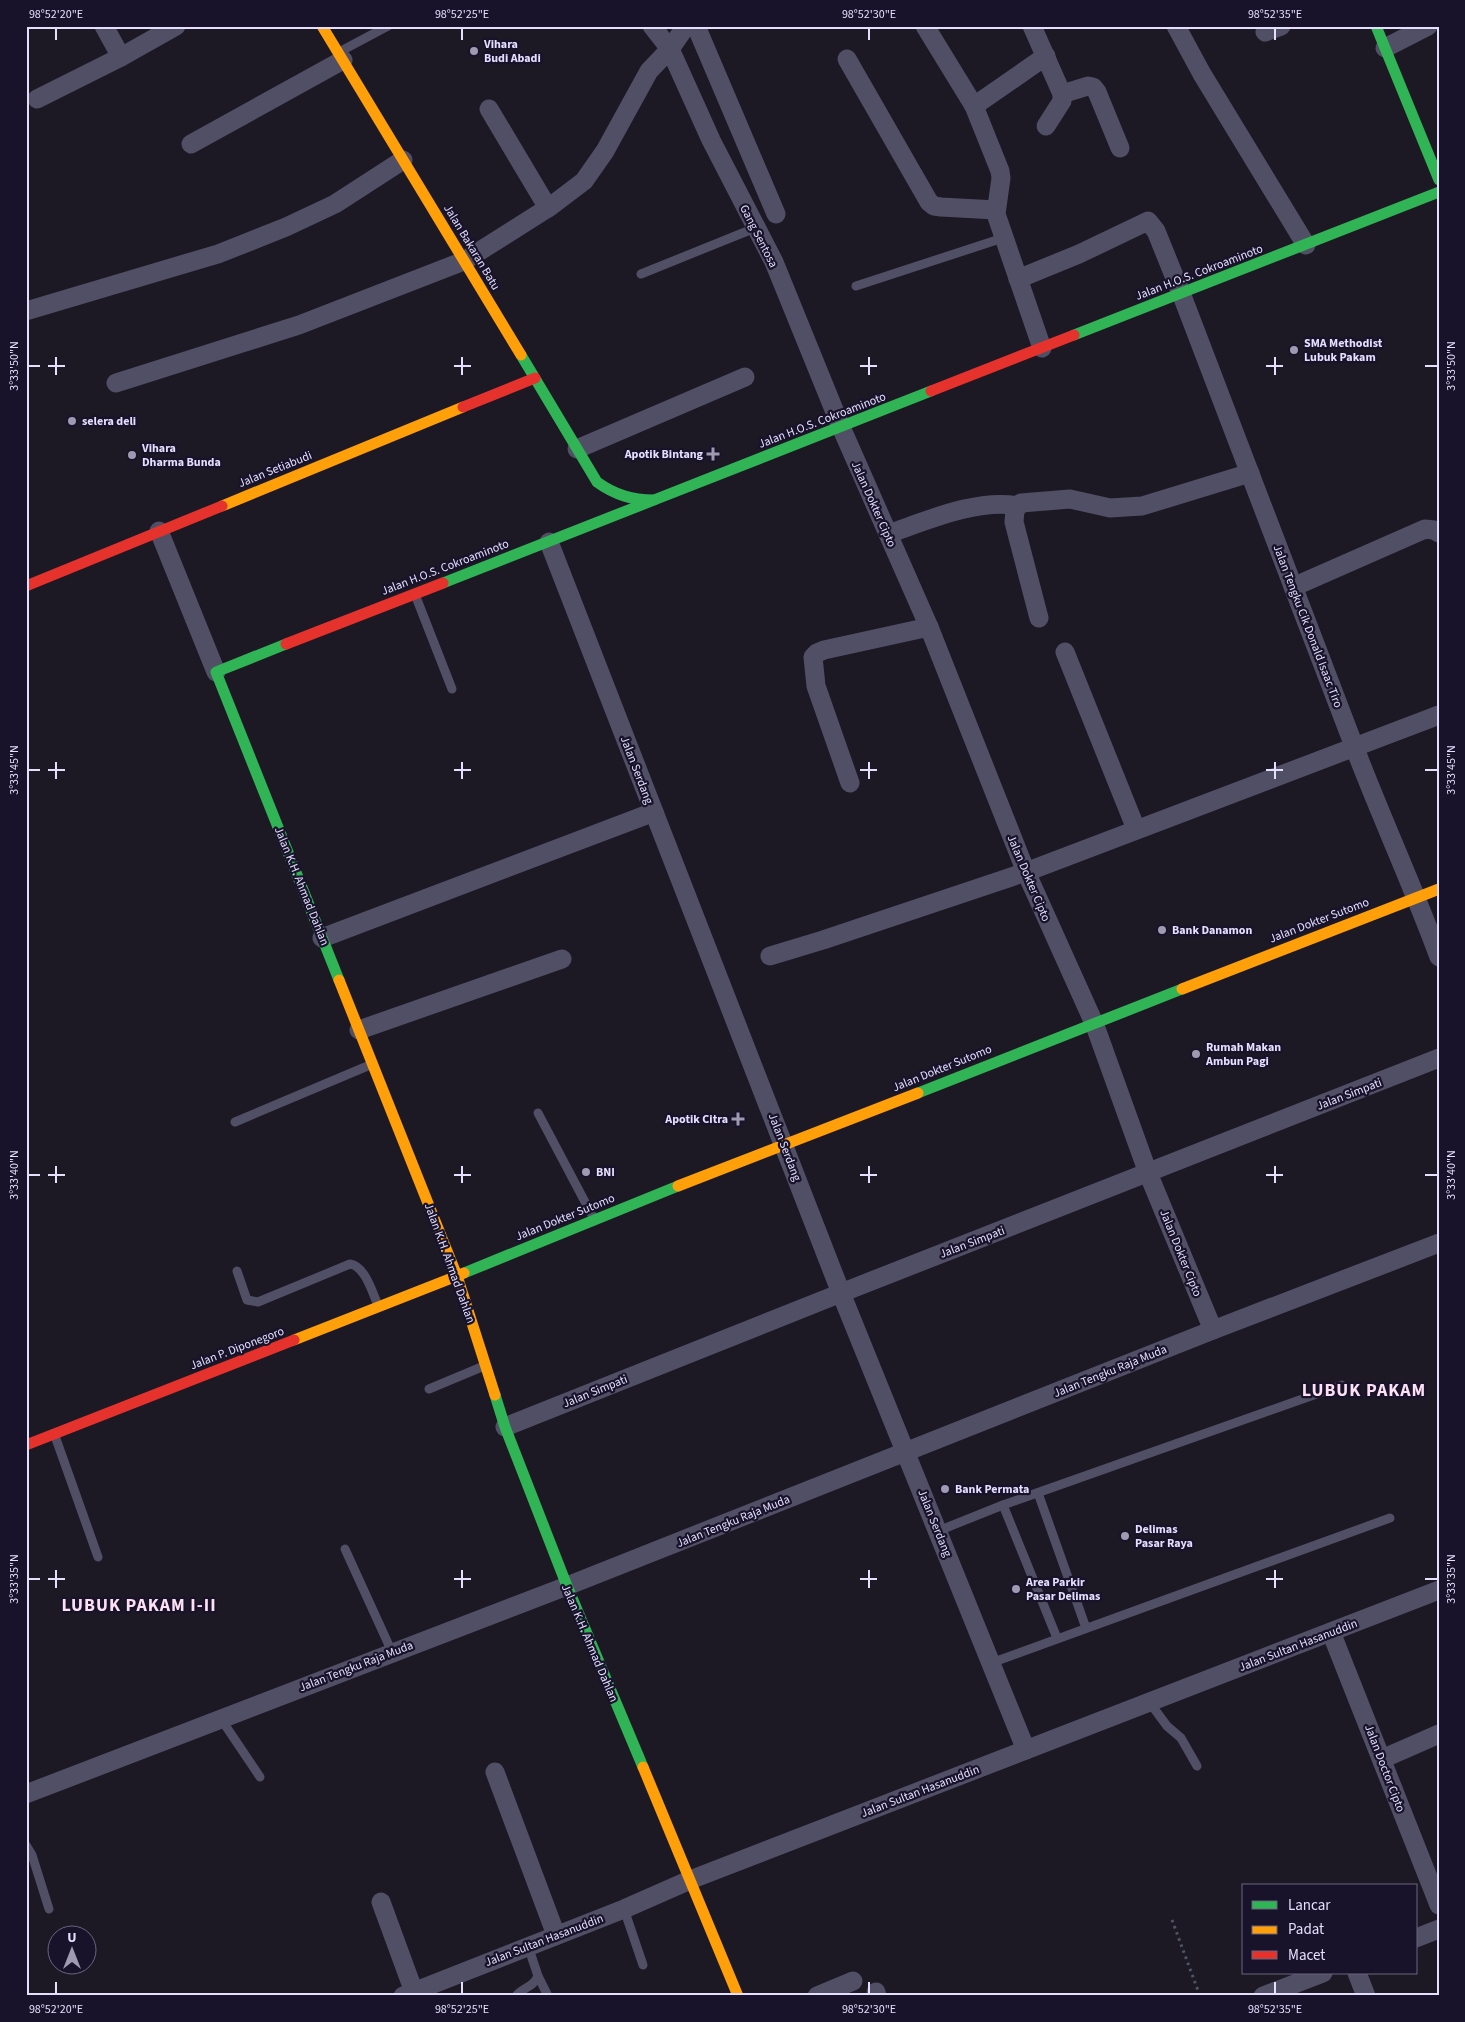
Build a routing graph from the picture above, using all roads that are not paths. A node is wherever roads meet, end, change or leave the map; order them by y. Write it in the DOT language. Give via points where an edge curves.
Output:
graph roads {
  1 [pos="104,26"];
  2 [pos="176,26"];
  3 [pos="322,26"];
  4 [pos="388,26"];
  5 [pos="652,26"];
  6 [pos="686,26"];
  7 [pos="696,26"];
  8 [pos="925,26"];
  9 [pos="1032,26"];
  10 [pos="1176,26"];
  11 [pos="1376,26"];
  12 [pos="1428,26"];
  13 [pos="1385,48"];
  14 [pos="670,49"];
  15 [pos="341,56"];
  16 [pos="1046,56"];
  17 [pos="121,57"];
  18 [pos="847,58"];
  19 [pos="1062,94"];
  20 [pos="37,99"];
  21 [pos="974,106"];
  22 [pos="489,109"];
  23 [pos="1046,126"];
  24 [pos="191,144"];
  25 [pos="1120,148"];
  26 [pos="403,160"];
  27 [pos="1437,171"];
  28 [pos="1439,192"];
  29 [pos="548,208"];
  30 [pos="996,210"];
  31 [pos="776,214"];
  32 [pos="755,228"];
  33 [pos="1003,238"];
  34 [pos="1306,245"];
  35 [pos="464,261"];
  36 [pos="641,274"];
  37 [pos="1018,278"];
  38 [pos="856,286"];
  39 [pos="1182,293"];
  40 [pos="26,311"];
  41 [pos="1042,348"];
  42 [pos="745,377"];
  43 [pos="535,378"];
  44 [pos="116,383"];
  45 [pos="840,427"];
  46 [pos="577,448"];
  47 [pos="1250,473"];
  48 [pos="597,482"];
  49 [pos="597,496"];
  50 [pos="654,500"];
  51 [pos="1018,506"];
  52 [pos="593,510"];
  53 [pos="160,532"];
  54 [pos="574,532"];
  55 [pos="1439,533"];
  56 [pos="888,534"];
  57 [pos="549,542"];
  58 [pos="26,586"];
  59 [pos="1293,587"];
  60 [pos="414,594"];
  61 [pos="1039,618"];
  62 [pos="929,628"];
  63 [pos="1065,652"];
  64 [pos="216,672"];
  65 [pos="452,689"];
  66 [pos="1439,715"];
  67 [pos="1355,748"];
  68 [pos="850,783"];
  69 [pos="654,812"];
  70 [pos="1136,829"];
  71 [pos="1026,872"];
  72 [pos="1439,889"];
  73 [pos="1417,897"];
  74 [pos="322,938"];
  75 [pos="770,956"];
  76 [pos="1439,957"];
  77 [pos="562,959"];
  78 [pos="1094,1023"];
  79 [pos="359,1030"];
  80 [pos="1439,1058"];
  81 [pos="372,1064"];
  82 [pos="538,1113"];
  83 [pos="235,1122"];
  84 [pos="784,1146"];
  85 [pos="1148,1173"];
  86 [pos="594,1220"];
  87 [pos="1439,1243"];
  88 [pos="237,1271"];
  89 [pos="457,1276"];
  90 [pos="841,1292"];
  91 [pos="379,1307"];
  92 [pos="1213,1330"];
  93 [pos="486,1366"];
  94 [pos="1342,1385"];
  95 [pos="429,1389"];
  96 [pos="505,1427"];
  97 [pos="54,1433"];
  98 [pos="26,1445"];
  99 [pos="907,1452"];
  100 [pos="1038,1493"];
  101 [pos="1003,1505"];
  102 [pos="1390,1518"];
  103 [pos="938,1531"];
  104 [pos="345,1549"];
  105 [pos="98,1557"];
  106 [pos="566,1586"];
  107 [pos="1439,1590"];
  108 [pos="1086,1628"];
  109 [pos="1332,1632"];
  110 [pos="1057,1638"];
  111 [pos="392,1652"];
  112 [pos="991,1663"];
  113 [pos="1150,1703"];
  114 [pos="222,1719"];
  115 [pos="1439,1734"];
  116 [pos="1026,1750"];
  117 [pos="1382,1759"];
  118 [pos="1197,1766"];
  119 [pos="496,1772"];
  120 [pos="260,1777"];
  121 [pos="26,1794"];
  122 [pos="26,1845"];
  123 [pos="690,1880"];
  124 [pos="380,1902"];
  125 [pos="1439,1905"];
  126 [pos="50,1909"];
  127 [pos="624,1909"];
  128 [pos="1439,1929"];
  129 [pos="556,1935"];
  130 [pos="1418,1937"];
  131 [pos="528,1946"];
  132 [pos="643,1965"];
  133 [pos="1321,1974"];
  134 [pos="1357,1974"];
  135 [pos="538,1976"];
  136 [pos="853,1981"];
  137 [pos="1291,1991"];
  138 [pos="408,1994"];
  139 [pos="516,1996"];
  140 [pos="548,1996"];
  141 [pos="738,1996"];
  142 [pos="817,1996"];
  143 [pos="1263,1996"];
  144 [pos="1366,1996"];
  1 -- 17 [label="street"];
  2 -- 17 [label="street"];
  3 -- 15 [label="main road, Jalan Bakaran Batu"];
  4 -- 15 [label="lane"];
  5 -- 14 [label="street, Gang Sentosa"];
  6 -- 14 [label="street"];
  7 -- 31 [label="street"];
  8 -- 21 [label="street"];
  9 -- 16 [label="street"];
  10 -- 34 [label="street"];
  11 -- 13 [label="main road"];
  12 -- 13 [label="street"];
  13 -- 27 [label="main road"];
  14 -- 29 [label="street" via="649,71 605,151 584,181"];
  14 -- 32 [label="street, Gang Sentosa"];
  15 -- 24 [label="street"];
  15 -- 26 [label="main road, Jalan Bakaran Batu"];
  16 -- 19 [label="street"];
  16 -- 21 [label="street"];
  17 -- 20 [label="street"];
  18 -- 30 [label="street" via="929,202 941,207"];
  19 -- 23 [label="street" via="1062,101"];
  19 -- 25 [label="street" via="1093,87"];
  21 -- 30 [label="street" via="1000,174"];
  22 -- 29 [label="street"];
  26 -- 35 [label="main road, Jalan Bakaran Batu"];
  26 -- 40 [label="street" via="335,204 286,227 218,254"];
  28 -- 34 [label="main road, Jalan H.O.S. Cokroaminoto"];
  29 -- 35 [label="street"];
  30 -- 33 [label="street"];
  32 -- 36 [label="lane"];
  32 -- 45 [label="street, Gang Sentosa" via="774,262"];
  33 -- 37 [label="street"];
  33 -- 38 [label="lane"];
  34 -- 39 [label="main road, Jalan H.O.S. Cokroaminoto"];
  35 -- 43 [label="main road, Jalan Bakaran Batu"];
  35 -- 44 [label="street" via="299,325"];
  37 -- 39 [label="street, Jalan Tengku Cik Donald Isaac Tiro" via="1148,221 1156,231"];
  37 -- 41 [label="street"];
  39 -- 41 [label="main road, Jalan H.O.S. Cokroaminoto"];
  39 -- 47 [label="street, Jalan Tengku Cik Donald Isaac Tiro"];
  41 -- 45 [label="main road, Jalan H.O.S. Cokroaminoto"];
  42 -- 46 [label="street"];
  43 -- 46 [label="main road, Jalan Bakaran Batu"];
  43 -- 53 [label="main road, Jalan Setiabudi"];
  45 -- 50 [label="main road, Jalan H.O.S. Cokroaminoto"];
  45 -- 56 [label="street, Jalan Dokter Cipto"];
  46 -- 48 [label="main road, Jalan Bakaran Batu"];
  47 -- 51 [label="street" via="1142,506 1110,508 1070,499 1021,503"];
  47 -- 59 [label="street, Jalan Tengku Cik Donald Isaac Tiro"];
  48 -- 49 [label="main road"];
  48 -- 50 [label="main road" via="637,501"];
  50 -- 54 [label="main road, Jalan H.O.S. Cokroaminoto"];
  51 -- 56 [label="street" via="995,504 967,509"];
  51 -- 61 [label="street" via="1014,522"];
  52 -- 54 [label="main road" via="586,523"];
  53 -- 58 [label="main road, Jalan Setiabudi"];
  53 -- 64 [label="street, Jalan K.H. Ahmad Dahlan"];
  54 -- 57 [label="main road, Jalan H.O.S. Cokroaminoto"];
  55 -- 59 [label="street" via="1425,529"];
  56 -- 62 [label="street, Jalan Dokter Cipto"];
  57 -- 60 [label="main road, Jalan H.O.S. Cokroaminoto"];
  57 -- 69 [label="street, Jalan Serdang"];
  59 -- 67 [label="street, Jalan Tengku Cik Donald Isaac Tiro"];
  60 -- 64 [label="main road, Jalan H.O.S. Cokroaminoto"];
  60 -- 65 [label="lane"];
  62 -- 68 [label="street" via="824,650 813,657 816,686"];
  62 -- 71 [label="street, Jalan Dokter Cipto"];
  63 -- 70 [label="street"];
  64 -- 74 [label="main road, Jalan K.H. Ahmad Dahlan"];
  66 -- 67 [label="street"];
  67 -- 70 [label="street"];
  67 -- 73 [label="street, Jalan Tengku Cik Donald Isaac Tiro"];
  69 -- 74 [label="street"];
  69 -- 84 [label="street, Jalan Serdang"];
  70 -- 71 [label="street"];
  71 -- 75 [label="street"];
  71 -- 78 [label="street, Jalan Dokter Cipto"];
  72 -- 73 [label="main road, Jalan Dokter Sutomo"];
  73 -- 76 [label="street, Jalan Tengku Cik Donald Isaac Tiro"];
  73 -- 78 [label="main road, Jalan Dokter Sutomo"];
  74 -- 79 [label="main road, Jalan K.H. Ahmad Dahlan"];
  77 -- 79 [label="street"];
  78 -- 84 [label="main road, Jalan Dokter Sutomo"];
  78 -- 85 [label="street, Jalan Dokter Cipto"];
  79 -- 81 [label="main road, Jalan K.H. Ahmad Dahlan"];
  80 -- 85 [label="street, Jalan Simpati"];
  81 -- 83 [label="lane"];
  81 -- 89 [label="main road, Jalan K.H. Ahmad Dahlan"];
  82 -- 86 [label="lane"];
  84 -- 86 [label="main road, Jalan Dokter Sutomo"];
  84 -- 90 [label="street, Jalan Serdang"];
  85 -- 90 [label="street, Jalan Simpati"];
  85 -- 92 [label="street, Jalan Dokter Cipto"];
  86 -- 89 [label="main road, Jalan Dokter Sutomo"];
  87 -- 92 [label="street, Jalan Tengku Raja Muda"];
  88 -- 91 [label="lane" via="248,1300 258,1302 354,1264 366,1279"];
  89 -- 91 [label="main road, Jalan P. Diponegoro"];
  89 -- 93 [label="main road, Jalan K.H. Ahmad Dahlan"];
  90 -- 96 [label="street, Jalan Simpati"];
  90 -- 99 [label="street, Jalan Serdang"];
  91 -- 97 [label="main road, Jalan P. Diponegoro"];
  92 -- 99 [label="street, Jalan Tengku Raja Muda"];
  93 -- 95 [label="lane"];
  93 -- 96 [label="main road, Jalan K.H. Ahmad Dahlan"];
  94 -- 100 [label="lane"];
  96 -- 106 [label="main road, Jalan K.H. Ahmad Dahlan"];
  97 -- 98 [label="main road, Jalan P. Diponegoro"];
  97 -- 105 [label="lane"];
  99 -- 103 [label="street, Jalan Serdang"];
  99 -- 106 [label="street, Jalan Tengku Raja Muda"];
  100 -- 101 [label="lane"];
  100 -- 108 [label="lane"];
  101 -- 103 [label="lane"];
  101 -- 110 [label="lane"];
  102 -- 108 [label="lane"];
  103 -- 112 [label="street, Jalan Serdang"];
  104 -- 111 [label="lane"];
  106 -- 111 [label="street, Jalan Tengku Raja Muda"];
  106 -- 123 [label="main road, Jalan K.H. Ahmad Dahlan"];
  107 -- 109 [label="street, Jalan Sultan Hasanuddin"];
  108 -- 110 [label="lane"];
  109 -- 113 [label="street, Jalan Sultan Hasanuddin"];
  109 -- 117 [label="street, Jalan Doctor Cipto"];
  110 -- 112 [label="lane"];
  111 -- 114 [label="street, Jalan Tengku Raja Muda"];
  112 -- 116 [label="street, Jalan Serdang"];
  113 -- 116 [label="street, Jalan Sultan Hasanuddin"];
  113 -- 118 [label="lane" via="1167,1726 1181,1738"];
  114 -- 120 [label="lane"];
  114 -- 121 [label="street, Jalan Tengku Raja Muda"];
  115 -- 117 [label="street"];
  116 -- 123 [label="street, Jalan Sultan Hasanuddin"];
  117 -- 125 [label="street, Jalan Doctor Cipto"];
  119 -- 129 [label="street"];
  122 -- 126 [label="lane"];
  123 -- 127 [label="street, Jalan Sultan Hasanuddin"];
  123 -- 141 [label="main road, Jalan K.H. Ahmad Dahlan"];
  124 -- 138 [label="street"];
  127 -- 129 [label="street, Jalan Sultan Hasanuddin"];
  127 -- 132 [label="lane"];
  128 -- 130 [label="street"];
  129 -- 131 [label="street, Jalan Sultan Hasanuddin"];
  131 -- 135 [label="lane"];
  131 -- 138 [label="street, Jalan Sultan Hasanuddin"];
  133 -- 137 [label="street"];
  134 -- 144 [label="street"];
  135 -- 139 [label="lane" via="536,1982"];
  135 -- 140 [label="lane"];
  136 -- 142 [label="street"];
  137 -- 143 [label="street"];
}
